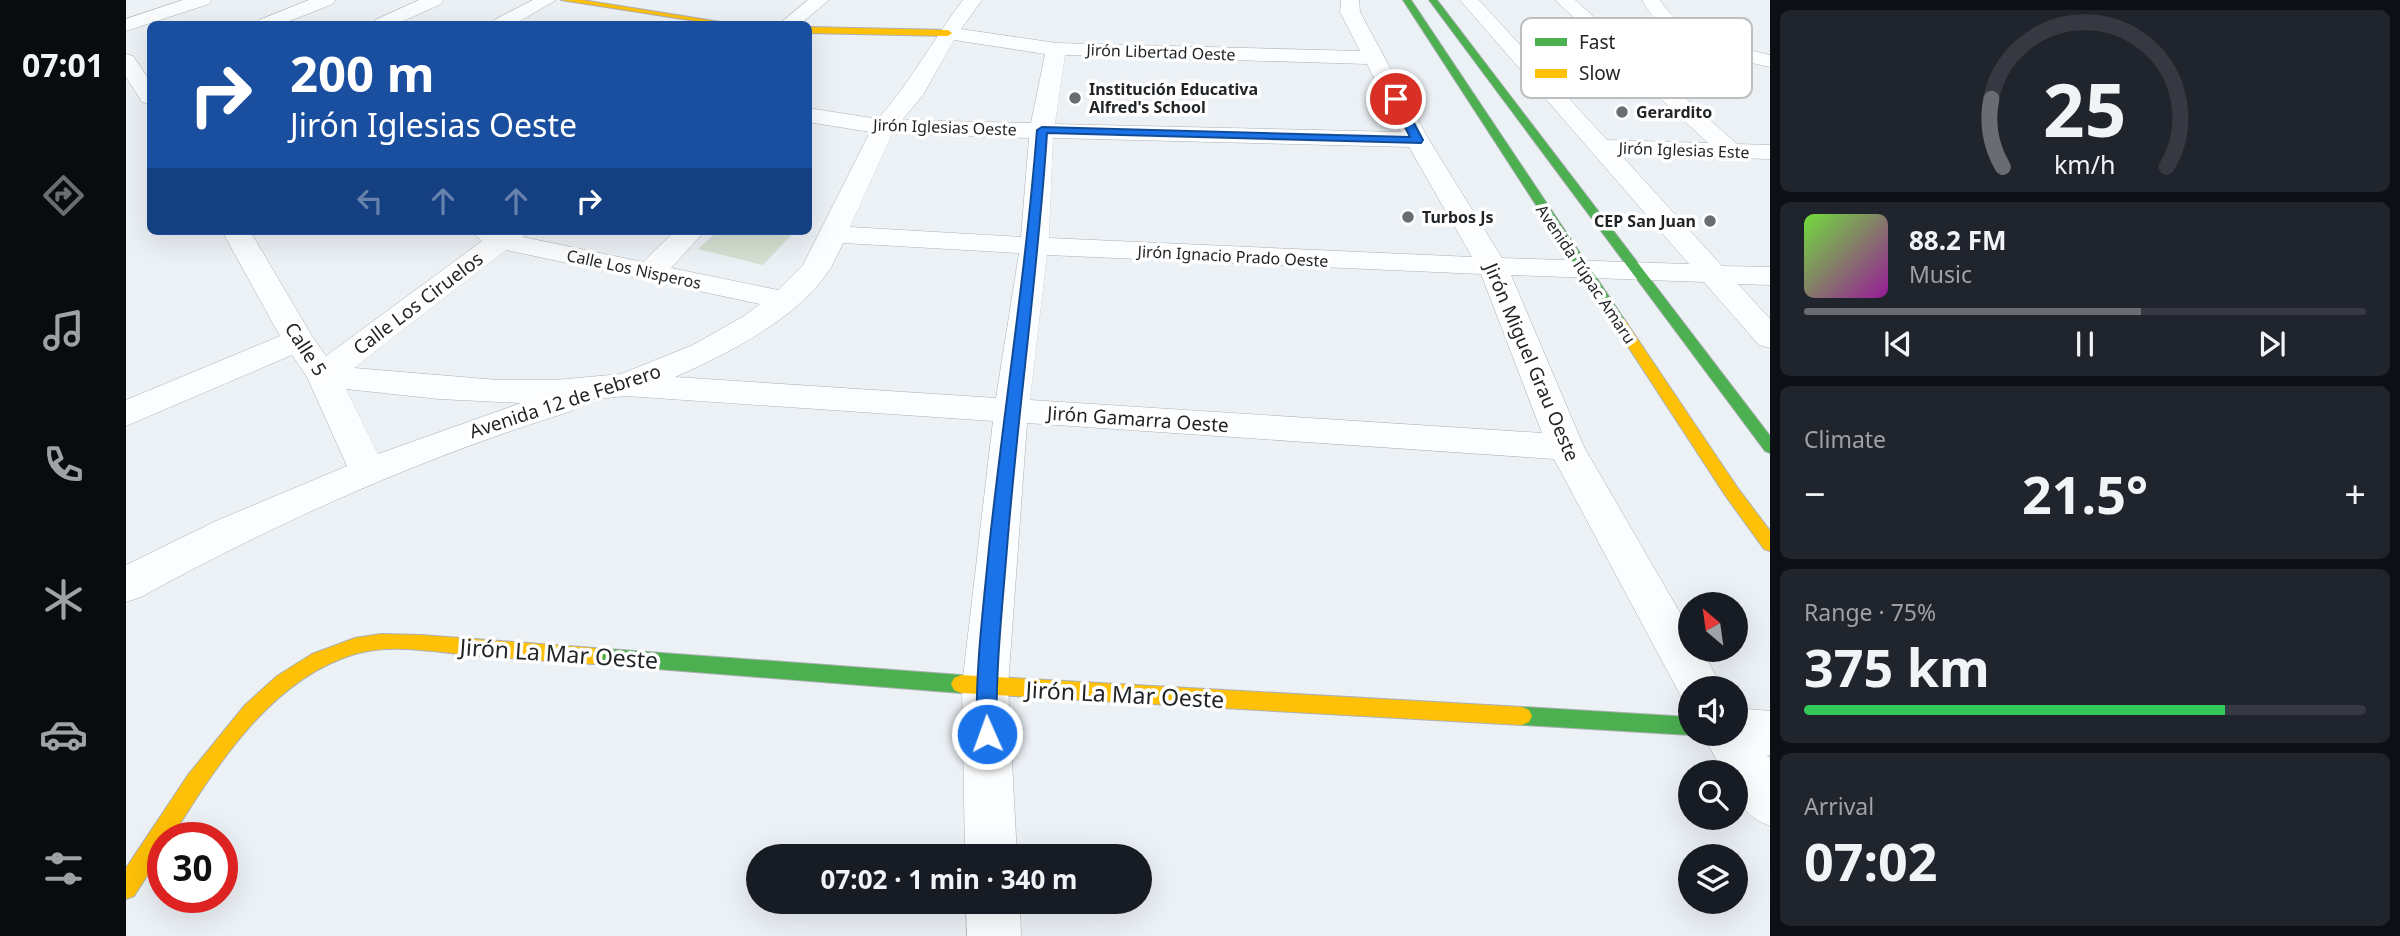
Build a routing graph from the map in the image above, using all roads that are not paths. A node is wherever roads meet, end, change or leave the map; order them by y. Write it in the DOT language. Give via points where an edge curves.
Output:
graph roads {
  1 [pos="202,0"];
  2 [pos="326,0"];
  3 [pos="434,0"];
  4 [pos="547,0"];
  5 [pos="565,0"];
  6 [pos="820,0"];
  7 [pos="973,0"];
  8 [pos="1350,0"];
  9 [pos="1407,0"];
  10 [pos="1433,0"];
  11 [pos="1469,0"];
  12 [pos="1564,0"];
  13 [pos="1651,0"];
  14 [pos="1584,18"];
  15 [pos="1664,18"];
  16 [pos="274,21"];
  17 [pos="388,21"];
  18 [pos="507,21"];
  19 [pos="708,21"];
  20 [pos="792,21"];
  21 [pos="126,25"];
  22 [pos="812,30"];
  23 [pos="948,33"];
  24 [pos="1056,49"];
  25 [pos="1752,57"];
  26 [pos="1374,58"];
  27 [pos="1521,59"];
  28 [pos="1770,61"];
  29 [pos="136,65"];
  30 [pos="147,90"];
  31 [pos="1556,98"];
  32 [pos="1672,98"];
  33 [pos="812,116"];
  34 [pos="884,127"];
  35 [pos="1042,130"];
  36 [pos="1417,140"];
  37 [pos="1599,147"];
  38 [pos="1731,151"];
  39 [pos="1770,152"];
  40 [pos="832,234"];
  41 [pos="238,235"];
  42 [pos="499,235"];
  43 [pos="504,235"];
  44 [pos="687,235"];
  45 [pos="1034,247"];
  46 [pos="1493,267"];
  47 [pos="1584,270"];
  48 [pos="1635,271"];
  49 [pos="650,272"];
  50 [pos="1710,274"];
  51 [pos="1770,276"];
  52 [pos="784,300"];
  53 [pos="1770,338"];
  54 [pos="298,340"];
  55 [pos="323,375"];
  56 [pos="626,385"];
  57 [pos="1011,411"];
  58 [pos="126,414"];
  59 [pos="1566,447"];
  60 [pos="1770,447"];
  61 [pos="368,472"];
  62 [pos="1770,544"];
  63 [pos="126,585"];
  64 [pos="1693,676"];
  65 [pos="985,686"];
  66 [pos="1678,725"];
  67 [pos="1748,731"];
  68 [pos="1770,733"];
  69 [pos="1734,746"];
  70 [pos="1770,802"];
  71 [pos="991,844"];
  72 [pos="126,888"];
  73 [pos="993,914"];
  74 [pos="994,936"];
  1 -- 21 [label="street"];
  2 -- 16 [label="street"];
  3 -- 17 [label="street"];
  4 -- 18 [label="street"];
  5 -- 19 [label="main road"];
  6 -- 20 [label="street"];
  7 -- 23 [label="street, Avenida 12 de Febrero"];
  8 -- 26 [label="street, Jirón Miguel Grau Oeste" via="1350,12"];
  9 -- 47 [label="main road, Avenida Túpac Amaru"];
  10 -- 48 [label="main road, Avenida Túpac Amaru"];
  11 -- 27 [label="street"];
  12 -- 14 [label="street"];
  13 -- 15 [label="street"];
  22 -- 23 [label="main road"];
  23 -- 24 [label="street, Jirón Libertad Oeste"];
  23 -- 34 [label="street, Avenida 12 de Febrero" via="912,95"];
  24 -- 26 [label="street, Jirón Libertad Oeste"];
  24 -- 35 [label="street"];
  25 -- 28 [label="street"];
  26 -- 36 [label="street, Jirón Miguel Grau Oeste"];
  29 -- 30 [label="street"];
  31 -- 37 [label="street"];
  32 -- 38 [label="street"];
  33 -- 34 [label="street, Jirón Iglesias Oeste"];
  34 -- 35 [label="street, Jirón Iglesias Oeste"];
  34 -- 40 [label="street, Avenida 12 de Febrero"];
  35 -- 36 [label="street, Jirón Iglesias Oeste"];
  35 -- 45 [label="street"];
  36 -- 46 [label="street, Jirón Miguel Grau Oeste"];
  37 -- 38 [label="street, Jirón Iglesias Este"];
  37 -- 50 [label="street"];
  38 -- 39 [label="street, Jirón Iglesias Este"];
  40 -- 45 [label="street, Jirón Ignacio Prado Oeste"];
  40 -- 52 [label="street, Avenida 12 de Febrero" via="816,269"];
  41 -- 54 [label="street, Calle 5"];
  42 -- 55 [label="street, Calle Los Ciruelos"];
  43 -- 49 [label="street, Calle Los Nisperos"];
  44 -- 49 [label="street"];
  45 -- 46 [label="street, Jirón Ignacio Prado Oeste"];
  45 -- 57 [label="street"];
  46 -- 47 [label="street, Jirón Ignacio Prado Oeste"];
  46 -- 59 [label="street, Jirón Miguel Grau Oeste"];
  47 -- 48 [label="street, Jirón Ignacio Prado Oeste"];
  47 -- 62 [label="main road, Avenida Túpac Amaru"];
  48 -- 50 [label="street, Jirón Ignacio Prado Oeste"];
  48 -- 60 [label="main road, Avenida Túpac Amaru"];
  49 -- 52 [label="street, Calle Los Nisperos"];
  50 -- 51 [label="street, Jirón Ignacio Prado Oeste"];
  50 -- 53 [label="street"];
  52 -- 56 [label="street, Avenida 12 de Febrero" via="704,352"];
  54 -- 55 [label="street, Calle 5"];
  54 -- 58 [label="street"];
  55 -- 56 [label="street" via="510,391"];
  55 -- 61 [label="street, Calle 5"];
  56 -- 57 [label="street, Jirón Gamarra Oeste"];
  56 -- 61 [label="street, Avenida 12 de Febrero" via="510,417"];
  57 -- 59 [label="street, Jirón Gamarra Oeste"];
  57 -- 65 [label="street"];
  59 -- 64 [label="street, Jirón Miguel Grau Oeste"];
  61 -- 63 [label="street, Avenida 12 de Febrero" via="258,519"];
  65 -- 66 [label="main road, Jirón La Mar Oeste"];
  65 -- 71 [label="street"];
  65 -- 72 [label="main road, Jirón La Mar Oeste" via="411,642 355,646 312,663 265,699 222,743"];
  67 -- 68 [label="street"];
  69 -- 70 [label="street"];
  73 -- 74 [label="street"];
}
